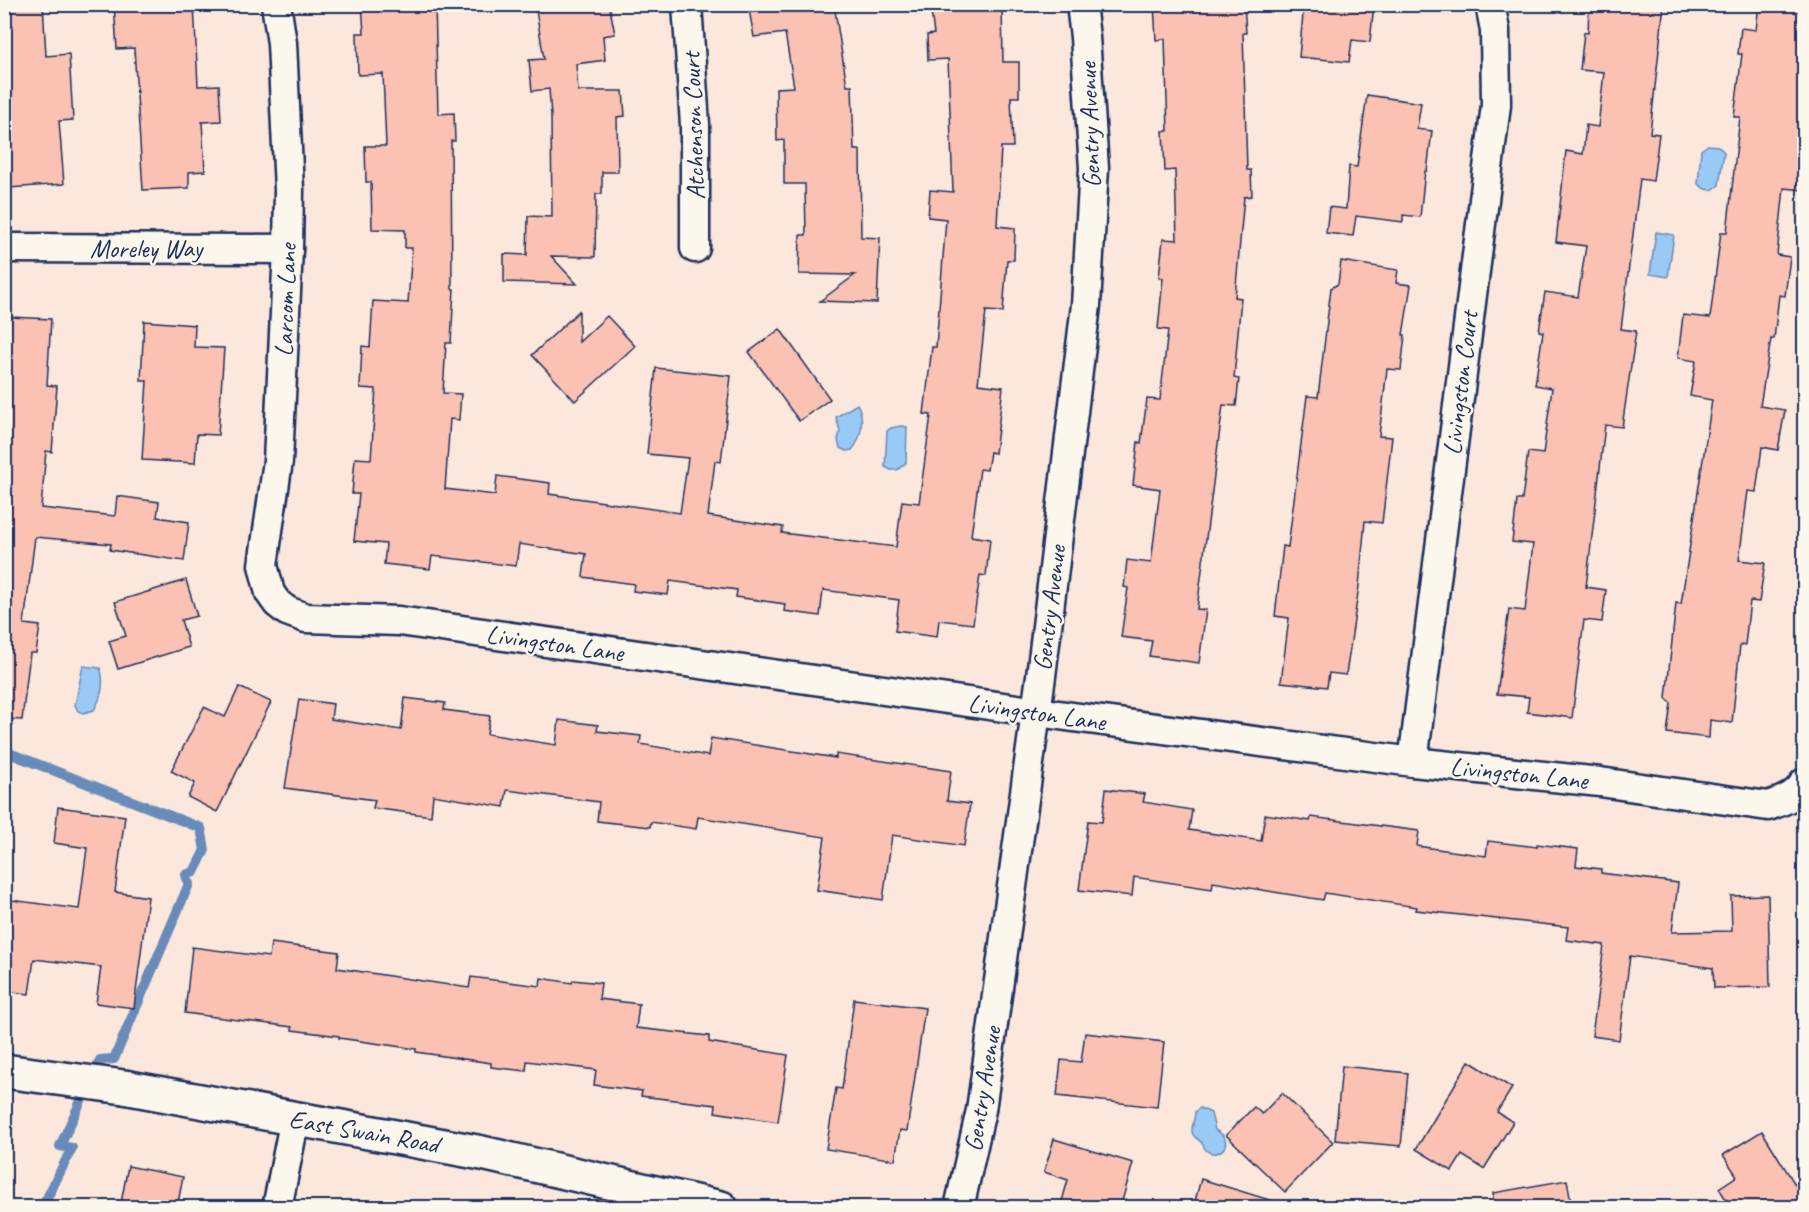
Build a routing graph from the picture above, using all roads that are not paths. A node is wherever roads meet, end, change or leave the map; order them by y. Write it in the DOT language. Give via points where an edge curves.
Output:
graph roads {
  1 [pos="276,4"];
  2 [pos="687,4"];
  3 [pos="1081,4"];
  4 [pos="1490,4"];
  5 [pos="4,248"];
  6 [pos="695,248"];
  7 [pos="288,249"];
  8 [pos="270,593"];
  9 [pos="1036,712"];
  10 [pos="1413,762"];
  11 [pos="1804,783"];
  12 [pos="4,1071"];
  13 [pos="296,1118"];
  14 [pos="278,1208"];
  15 [pos="721,1208"];
  16 [pos="959,1208"];
  1 -- 7 [label="street, Larcom Lane" via="283,54"];
  2 -- 6 [label="street, Atchenson Court" via="695,125"];
  3 -- 9 [label="street, Gentry Avenue" via="1094,168 1086,305"];
  4 -- 10 [label="street, Livingston Court" via="1495,30 1496,105"];
  5 -- 7 [label="street, Moreley Way"];
  7 -- 8 [label="street, Larcom Lane" via="278,461 262,565"];
  8 -- 9 [label="street, Livingston Lane" via="287,611 306,618 399,621"];
  9 -- 10 [label="street, Livingston Lane"];
  9 -- 16 [label="street, Gentry Avenue" via="981,1110"];
  10 -- 11 [label="street, Livingston Lane" via="1600,782 1768,806 1788,800"];
  12 -- 13 [label="street, East Swain Road" via="124,1087"];
  13 -- 14 [label="street"];
  13 -- 15 [label="street, East Swain Road" via="482,1153"];
}
